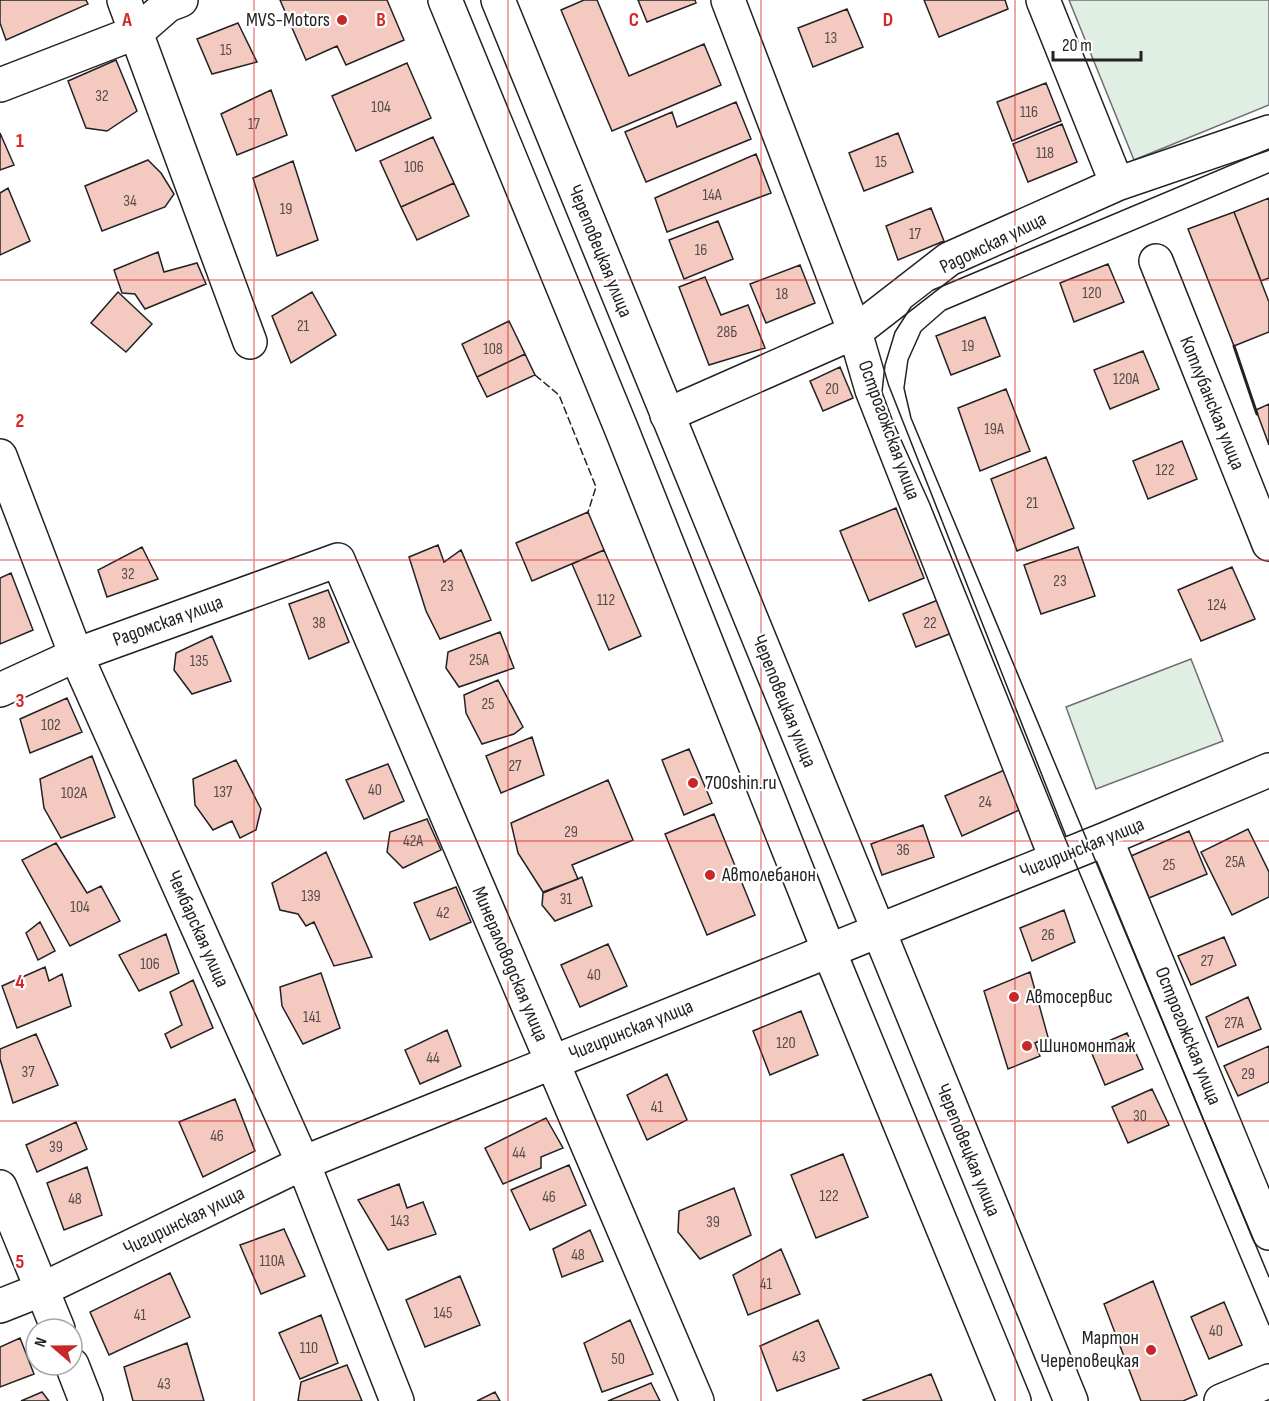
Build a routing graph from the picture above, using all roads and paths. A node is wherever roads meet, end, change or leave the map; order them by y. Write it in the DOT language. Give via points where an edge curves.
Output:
graph roads {
  1 [pos="124,0"];
  2 [pos="180,0"];
  3 [pos="445,0"];
  4 [pos="498,0"];
  5 [pos="728,0"];
  6 [pos="1043,0"];
  7 [pos="137,32"];
  8 [pos="0,85"];
  9 [pos="1269,132"];
  10 [pos="1117,184"];
  11 [pos="1156,261"];
  12 [pos="855,332"];
  13 [pos="250,342"];
  14 [pos="668,415"];
  15 [pos="0,456"];
  16 [pos="1269,544"];
  17 [pos="338,560"];
  18 [pos="76,655"];
  19 [pos="0,690"];
  20 [pos="1269,770"];
  21 [pos="1107,838"];
  22 [pos="1056,858"];
  23 [pos="878,931"];
  24 [pos="829,951"];
  25 [pos="551,1063"];
  26 [pos="303,1163"];
  27 [pos="0,1187"];
  28 [pos="1269,1233"];
  29 [pos="43,1289"];
  30 [pos="0,1306"];
  31 [pos="54,1317"];
  32 [pos="77,1377"];
  33 [pos="1269,1381"];
  34 [pos="86,1401"];
  35 [pos="397,1401"];
  36 [pos="697,1401"];
  37 [pos="1014,1401"];
  38 [pos="1071,1401"];
  39 [pos="1221,1401"];
  1 -- 7 [label="main road"];
  2 -- 7 [label="main road" via="168,5"];
  3 -- 24 [label="main road"];
  4 -- 14 [label="main road, Череповецкая улица"];
  5 -- 12 [label="main road, Острогожская улица"];
  6 -- 10 [label="main road"];
  7 -- 8 [label="main road"];
  7 -- 13 [label="main road"];
  9 -- 10 [label="main road, Радомская улица"];
  10 -- 12 [label="main road, Радомская улица" via="949,259"];
  11 -- 16 [label="main road, Котлубанская улица"];
  12 -- 14 [label="main road, Радомская улица"];
  12 -- 22 [label="main road, Острогожская улица" via="872,390"];
  14 -- 23 [label="main road, Череповецкая улица"];
  15 -- 18 [label="main road, Чембарская улица"];
  17 -- 18 [label="main road, Радомская улица"];
  17 -- 25 [label="main road, Минераловодская улица"];
  18 -- 19 [label="main road, Радомская улица"];
  18 -- 26 [label="main road, Чембарская улица"];
  20 -- 21 [label="main road, Чигиринская улица"];
  21 -- 22 [label="main road, Чигиринская улица"];
  21 -- 28 [label="main road, Острогожская улица"];
  22 -- 23 [label="main road, Чигиринская улица"];
  23 -- 24 [label="main road, Чигиринская улица"];
  23 -- 38 [label="main road, Череповецкая улица"];
  24 -- 25 [label="main road, Чигиринская улица"];
  24 -- 37 [label="main road"];
  25 -- 26 [label="main road, Чигиринская улица"];
  25 -- 36 [label="main road, Минераловодская улица"];
  26 -- 29 [label="main road, Чигиринская улица"];
  26 -- 35 [label="main road, Чембарская улица"];
  27 -- 29 [label="main road"];
  29 -- 30 [label="main road, Чигиринская улица"];
  29 -- 31 [label="main road"];
  32 -- 34 [label="main road"];
  33 -- 39 [label="main road"];
}
